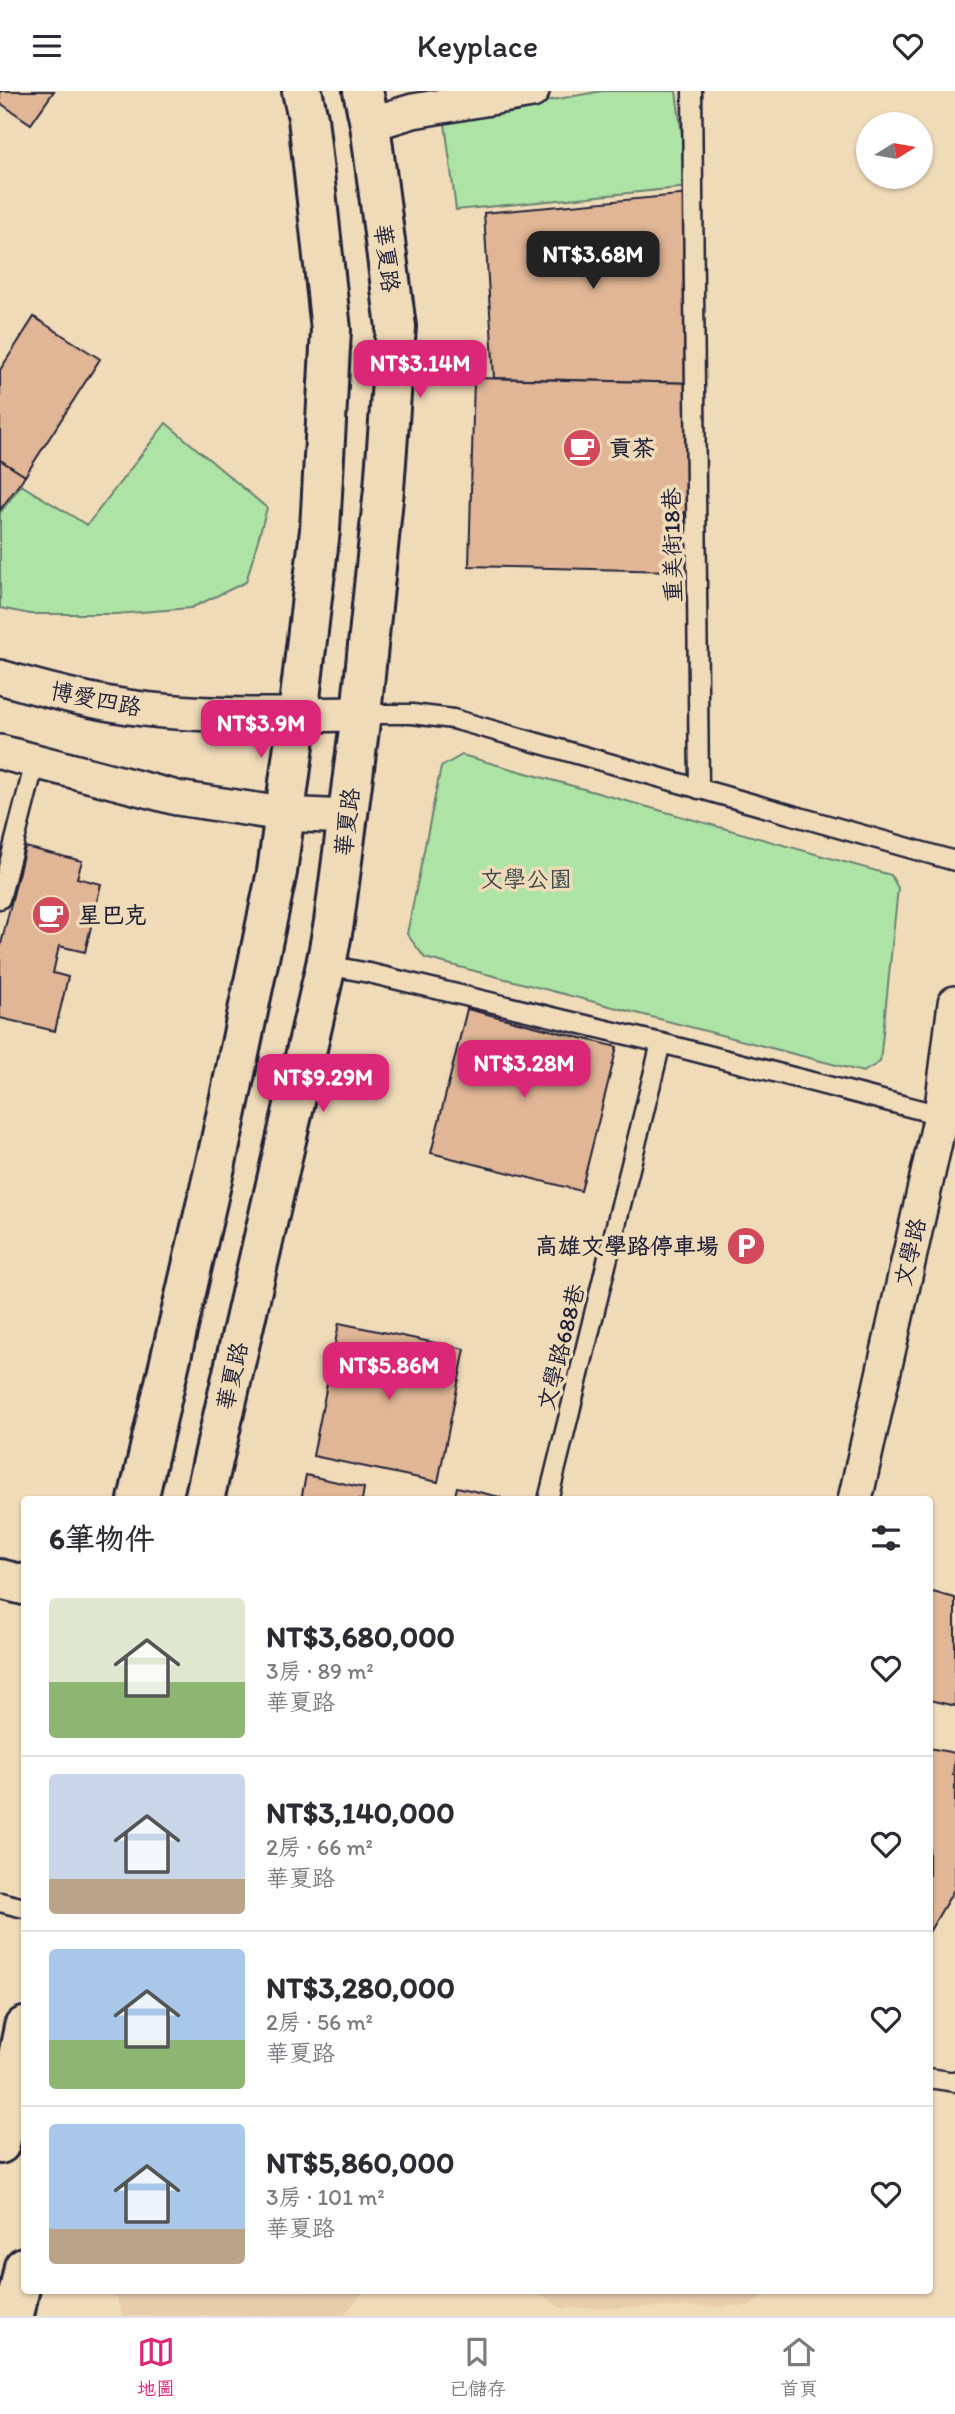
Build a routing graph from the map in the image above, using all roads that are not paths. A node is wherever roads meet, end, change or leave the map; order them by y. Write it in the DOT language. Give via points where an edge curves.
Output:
graph roads {
  1 [pos="302,91"];
  2 [pos="532,91"];
  3 [pos="692,91"];
  4 [pos="366,107"];
  5 [pos="0,677"];
  6 [pos="361,714"];
  7 [pos="298,715"];
  8 [pos="0,752"];
  9 [pos="35,762"];
  10 [pos="699,789"];
  11 [pos="283,814"];
  12 [pos="348,817"];
  13 [pos="955,861"];
  14 [pos="0,899"];
  15 [pos="326,965"];
  16 [pos="955,1003"];
  17 [pos="661,1044"];
  18 [pos="948,1117"];
  19 [pos="139,1496"];
  20 [pos="205,1496"];
  21 [pos="549,1496"];
  22 [pos="856,1496"];
  23 [pos="0,1579"];
  24 [pos="21,1584"];
  25 [pos="0,1902"];
  26 [pos="21,1907"];
  27 [pos="21,2042"];
  28 [pos="933,2078"];
  29 [pos="955,2082"];
  30 [pos="0,2144"];
  31 [pos="21,2282"];
  32 [pos="14,2316"];
  1 -- 7 [label="street" via="331,330 320,530"];
  2 -- 4 [label="street" via="413,111"];
  3 -- 10 [label="lane, 重美街18巷"];
  4 -- 6 [label="street, 華夏路" via="396,327"];
  5 -- 7 [label="street, 博愛四路" via="48,691 160,711"];
  6 -- 7 [label="street, 博愛四路"];
  6 -- 10 [label="lane" via="453,719"];
  6 -- 12 [label="street, 華夏路"];
  7 -- 11 [label="street"];
  8 -- 9 [label="street"];
  9 -- 11 [label="street" via="177,798"];
  9 -- 14 [label="lane"];
  10 -- 13 [label="lane"];
  11 -- 12 [label="street"];
  11 -- 19 [label="street" via="277,871 220,1145"];
  12 -- 15 [label="street, 華夏路"];
  15 -- 17 [label="lane"];
  15 -- 20 [label="street, 華夏路"];
  16 -- 18 [label="street, 文學路"];
  17 -- 18 [label="lane"];
  17 -- 21 [label="lane, 文學路688巷"];
  18 -- 22 [label="street, 文學路"];
  23 -- 24 [label="street"];
  25 -- 26 [label="lane"];
  27 -- 30 [label="street"];
  28 -- 29 [label="lane"];
  31 -- 32 [label="street"];
}
